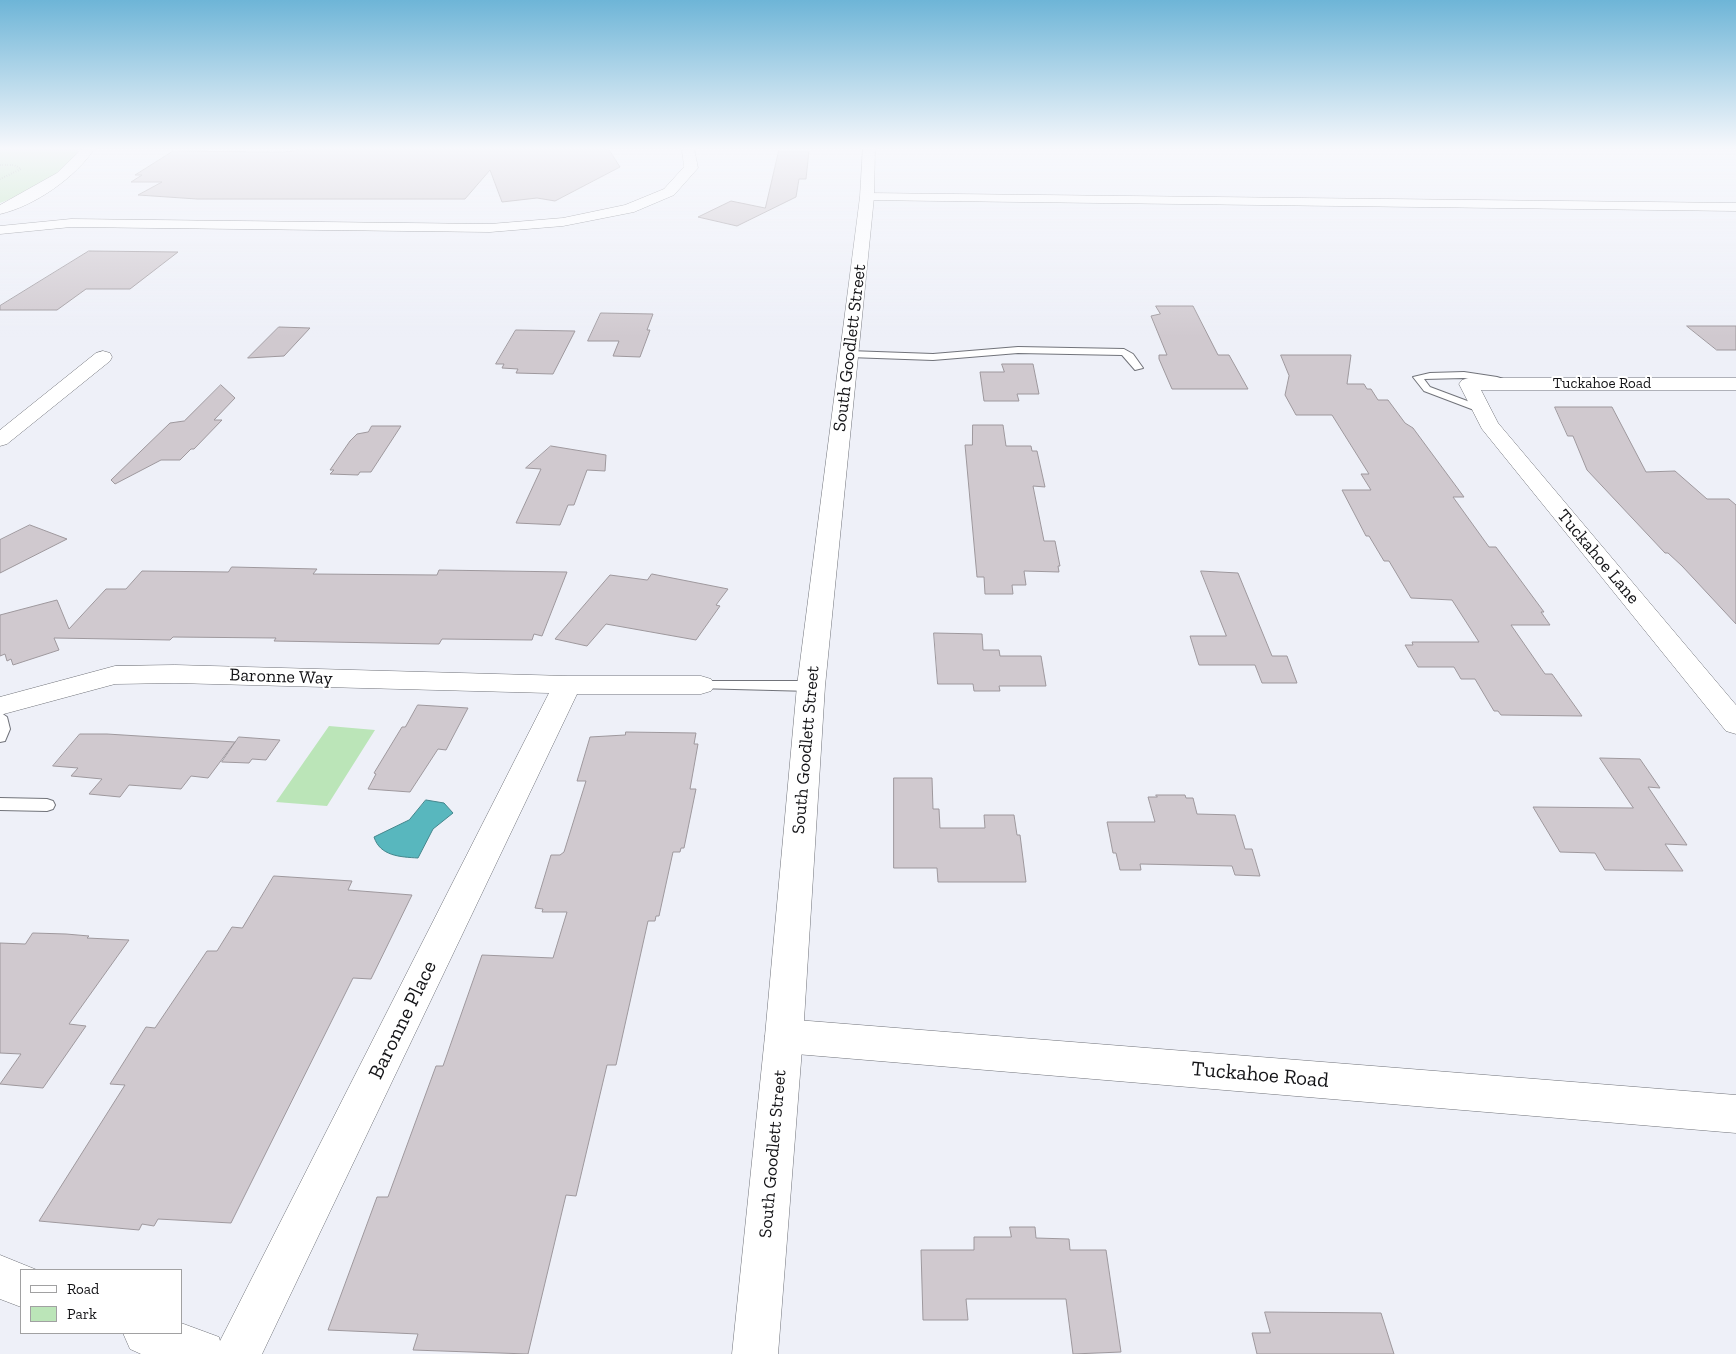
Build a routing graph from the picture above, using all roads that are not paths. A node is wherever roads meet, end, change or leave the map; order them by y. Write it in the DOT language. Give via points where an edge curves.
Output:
graph roads {
  1 [pos="30,211"];
  2 [pos="618,211"];
  3 [pos="865,211"];
  4 [pos="63,224"];
  5 [pos="0,230"];
  6 [pos="849,354"];
  7 [pos="103,357"];
  8 [pos="1138,368"];
  9 [pos="1469,384"];
  10 [pos="1518,384"];
  11 [pos="1736,384"];
  12 [pos="1482,410"];
  13 [pos="0,440"];
  14 [pos="567,685"];
  15 [pos="701,685"];
  16 [pos="811,686"];
  17 [pos="0,706"];
  18 [pos="0,717"];
  19 [pos="1736,724"];
  20 [pos="0,737"];
  21 [pos="0,804"];
  22 [pos="47,805"];
  23 [pos="784,1036"];
  24 [pos="1736,1114"];
  25 [pos="0,1277"];
  26 [pos="20,1285"];
  27 [pos="149,1334"];
  28 [pos="202,1354"];
  29 [pos="238,1354"];
  30 [pos="755,1354"];
  1 -- 4 [label="street"];
  2 -- 4 [label="street" via="563,222 490,228"];
  3 -- 6 [label="street, South Goodlett Street"];
  4 -- 5 [label="street"];
  6 -- 8 [label="lane" via="933,357 1018,350 1124,352"];
  6 -- 16 [label="street, South Goodlett Street"];
  7 -- 13 [label="street"];
  9 -- 10 [label="street, Tuckahoe Road"];
  9 -- 12 [label="street, Tuckahoe Lane"];
  10 -- 11 [label="street, Tuckahoe Road"];
  10 -- 12 [label="lane" via="1443,373 1418,377 1427,389"];
  12 -- 19 [label="street, Tuckahoe Lane" via="1489,425"];
  14 -- 15 [label="street, Baronne Way"];
  14 -- 17 [label="street, Baronne Way" via="115,675"];
  14 -- 29 [label="street, Baronne Place"];
  15 -- 16 [label="lane"];
  16 -- 23 [label="street, South Goodlett Street"];
  18 -- 20 [label="lane" via="3,729"];
  21 -- 22 [label="lane"];
  23 -- 24 [label="street, Tuckahoe Road"];
  23 -- 30 [label="street, South Goodlett Street"];
  25 -- 26 [label="street"];
  27 -- 28 [label="street"];
}
